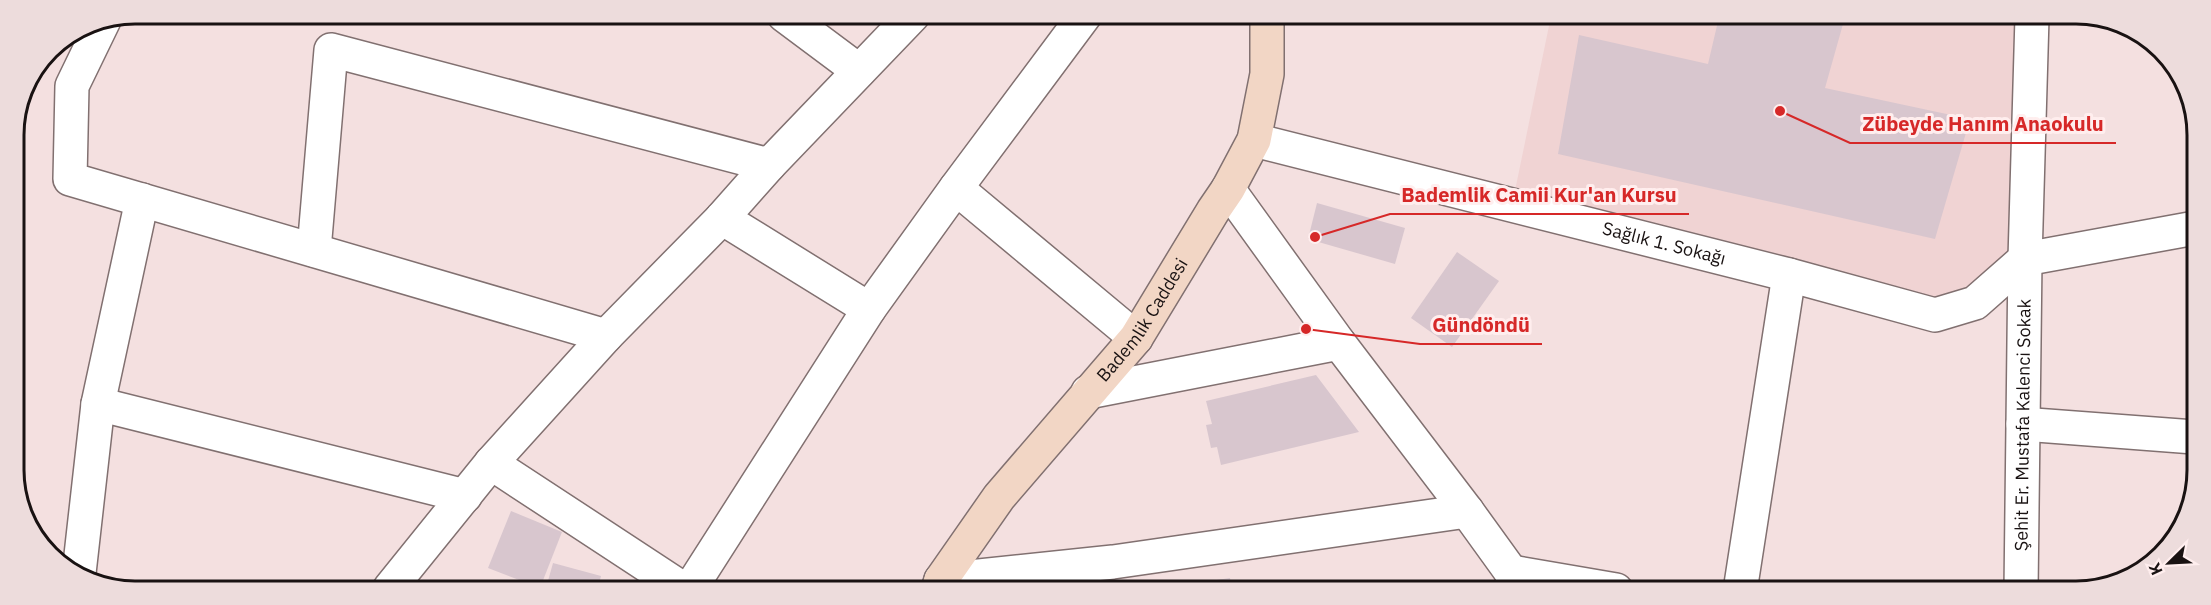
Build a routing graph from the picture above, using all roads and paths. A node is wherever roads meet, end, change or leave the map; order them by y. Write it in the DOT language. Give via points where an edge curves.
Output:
graph roads {
  1 [pos="796,24"];
  2 [pos="904,24"];
  3 [pos="1078,24"];
  4 [pos="1267,24"];
  5 [pos="2032,24"];
  6 [pos="99,30"];
  7 [pos="859,71"];
  8 [pos="1254,140"];
  9 [pos="769,165"];
  10 [pos="956,188"];
  11 [pos="1228,189"];
  12 [pos="142,200"];
  13 [pos="722,218"];
  14 [pos="2187,229"];
  15 [pos="314,250"];
  16 [pos="2025,259"];
  17 [pos="1789,274"];
  18 [pos="870,309"];
  19 [pos="606,336"];
  20 [pos="1136,338"];
  21 [pos="1339,343"];
  22 [pos="1088,392"];
  23 [pos="98,404"];
  24 [pos="2023,424"];
  25 [pos="2187,436"];
  26 [pos="491,464"];
  27 [pos="465,496"];
  28 [pos="1467,511"];
  29 [pos="80,566"];
  30 [pos="396,581"];
  31 [pos="671,581"];
  32 [pos="695,581"];
  33 [pos="942,581"];
  34 [pos="969,581"];
  35 [pos="1518,581"];
  36 [pos="1742,581"];
  37 [pos="2021,581"];
  1 -- 7 [label="street"];
  2 -- 7 [label="street"];
  3 -- 10 [label="street"];
  4 -- 8 [label="street, Bademlik Caddesi" via="1267,74"];
  5 -- 16 [label="street, Şehit Er. Mustafa Kalenci Sokak"];
  6 -- 12 [label="street" via="72,86 70,179"];
  7 -- 9 [label="street"];
  8 -- 11 [label="street, Bademlik Caddesi"];
  8 -- 17 [label="street, Sağlık 1. Sokağı"];
  9 -- 13 [label="street"];
  9 -- 15 [label="street" via="331,50"];
  10 -- 18 [label="street"];
  10 -- 20 [label="street"];
  11 -- 20 [label="street, Bademlik Caddesi"];
  11 -- 21 [label="street"];
  12 -- 15 [label="street"];
  12 -- 23 [label="street"];
  13 -- 18 [label="street"];
  13 -- 19 [label="street"];
  14 -- 16 [label="street"];
  15 -- 19 [label="street"];
  16 -- 17 [label="street, Sağlık 1. Sokağı" via="1975,303 1935,315"];
  16 -- 24 [label="street, Şehit Er. Mustafa Kalenci Sokak"];
  17 -- 36 [label="street"];
  18 -- 32 [label="street"];
  19 -- 26 [label="street"];
  20 -- 22 [label="street, Bademlik Caddesi"];
  21 -- 22 [label="street"];
  21 -- 28 [label="street"];
  22 -- 33 [label="street, Bademlik Caddesi" via="999,497"];
  23 -- 27 [label="street"];
  23 -- 29 [label="street"];
  24 -- 25 [label="street"];
  24 -- 37 [label="street, Şehit Er. Mustafa Kalenci Sokak"];
  26 -- 27 [label="street"];
  26 -- 31 [label="street"];
  27 -- 30 [label="street"];
  28 -- 34 [label="street"];
  28 -- 35 [label="street"];
}
